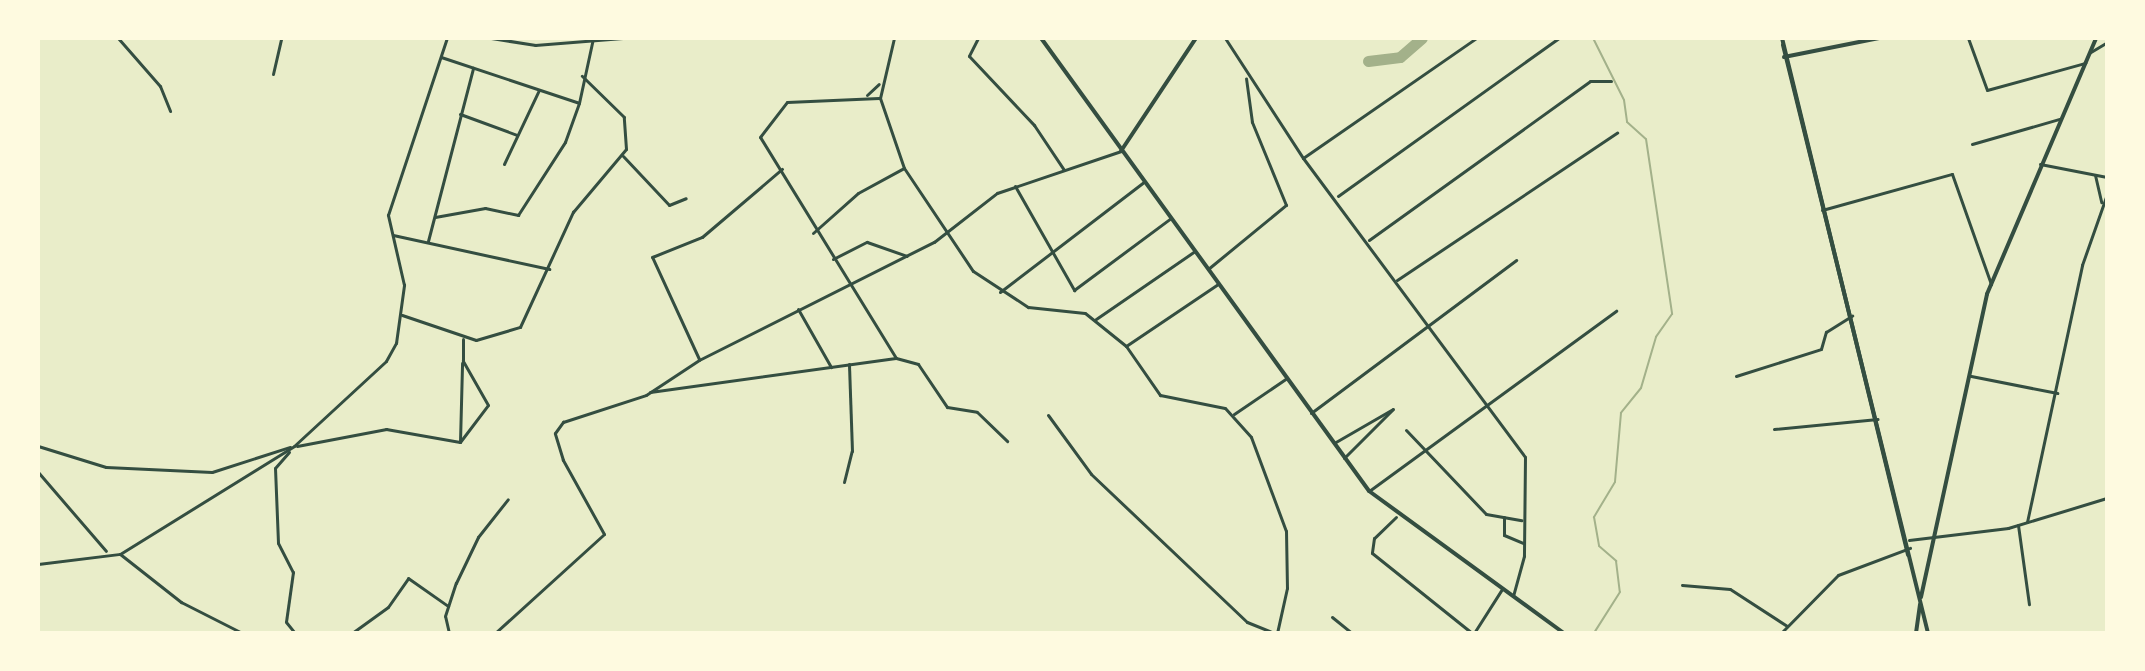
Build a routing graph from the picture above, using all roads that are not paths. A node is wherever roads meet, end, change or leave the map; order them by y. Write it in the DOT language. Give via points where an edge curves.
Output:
graph roads {
  1 [pos="118,38"];
  2 [pos="281,38"];
  3 [pos="447,38"];
  4 [pos="491,38"];
  5 [pos="623,38"];
  6 [pos="894,38"];
  7 [pos="978,38"];
  8 [pos="1041,38"];
  9 [pos="1196,38"];
  10 [pos="1225,38"];
  11 [pos="1476,38"];
  12 [pos="1559,38"];
  13 [pos="1782,38"];
  14 [pos="1879,38"];
  15 [pos="1968,38"];
  16 [pos="2096,38"];
  17 [pos="594,40"];
  18 [pos="2107,42"];
  19 [pos="2089,53"];
  20 [pos="441,57"];
  21 [pos="1786,57"];
  22 [pos="2085,63"];
  23 [pos="473,68"];
  24 [pos="273,74"];
  25 [pos="1246,74"];
  26 [pos="582,76"];
  27 [pos="1611,81"];
  28 [pos="879,84"];
  29 [pos="538,90"];
  30 [pos="867,95"];
  31 [pos="880,98"];
  32 [pos="579,103"];
  33 [pos="170,111"];
  34 [pos="460,114"];
  35 [pos="2059,119"];
  36 [pos="1617,133"];
  37 [pos="517,135"];
  38 [pos="1972,144"];
  39 [pos="1121,151"];
  40 [pos="623,156"];
  41 [pos="1303,158"];
  42 [pos="504,164"];
  43 [pos="2040,164"];
  44 [pos="904,168"];
  45 [pos="782,169"];
  46 [pos="1064,170"];
  47 [pos="2096,175"];
  48 [pos="2107,177"];
  49 [pos="1144,182"];
  50 [pos="1015,186"];
  51 [pos="2107,194"];
  52 [pos="1338,196"];
  53 [pos="686,198"];
  54 [pos="2101,202"];
  55 [pos="1824,210"];
  56 [pos="435,217"];
  57 [pos="1171,218"];
  58 [pos="813,233"];
  59 [pos="945,233"];
  60 [pos="393,235"];
  61 [pos="1369,240"];
  62 [pos="428,241"];
  63 [pos="1195,251"];
  64 [pos="911,254"];
  65 [pos="1052,256"];
  66 [pos="833,259"];
  67 [pos="1516,260"];
  68 [pos="549,269"];
  69 [pos="1208,269"];
  70 [pos="1397,280"];
  71 [pos="850,281"];
  72 [pos="1218,284"];
  73 [pos="1991,284"];
  74 [pos="1000,292"];
  75 [pos="798,309"];
  76 [pos="1616,311"];
  77 [pos="402,315"];
  78 [pos="1850,317"];
  79 [pos="1096,319"];
  80 [pos="1430,325"];
  81 [pos="463,339"];
  82 [pos="1126,346"];
  83 [pos="896,358"];
  84 [pos="699,360"];
  85 [pos="463,361"];
  86 [pos="849,363"];
  87 [pos="831,367"];
  88 [pos="1969,375"];
  89 [pos="1736,376"];
  90 [pos="1287,378"];
  91 [pos="650,392"];
  92 [pos="2057,393"];
  93 [pos="1490,402"];
  94 [pos="1311,413"];
  95 [pos="1048,415"];
  96 [pos="1233,415"];
  97 [pos="1875,419"];
  98 [pos="1774,429"];
  99 [pos="1406,430"];
  100 [pos="1350,435"];
  101 [pos="1007,441"];
  102 [pos="460,442"];
  103 [pos="1334,443"];
  104 [pos="1357,444"];
  105 [pos="38,446"];
  106 [pos="294,446"];
  107 [pos="1421,450"];
  108 [pos="1343,458"];
  109 [pos="38,472"];
  110 [pos="844,482"];
  111 [pos="1372,489"];
  112 [pos="2107,498"];
  113 [pos="508,499"];
  114 [pos="1396,517"];
  115 [pos="1504,517"];
  116 [pos="1523,520"];
  117 [pos="2027,522"];
  118 [pos="2018,525"];
  119 [pos="1931,539"];
  120 [pos="1909,540"];
  121 [pos="1523,543"];
  122 [pos="1910,548"];
  123 [pos="1904,550"];
  124 [pos="107,551"];
  125 [pos="120,554"];
  126 [pos="1908,555"];
  127 [pos="38,564"];
  128 [pos="1682,585"];
  129 [pos="1503,587"];
  130 [pos="1513,596"];
  131 [pos="1921,597"];
  132 [pos="2029,604"];
  133 [pos="448,606"];
  134 [pos="1332,617"];
  135 [pos="1787,626"];
  136 [pos="242,633"];
  137 [pos="295,633"];
  138 [pos="352,633"];
  139 [pos="449,633"];
  140 [pos="495,633"];
  141 [pos="1275,633"];
  142 [pos="1352,633"];
  143 [pos="1473,633"];
  144 [pos="1564,633"];
  145 [pos="1781,633"];
  146 [pos="1916,633"];
  147 [pos="1928,633"];
  1 -- 33 [label="street" via="160,86"];
  2 -- 24 [label="street"];
  3 -- 20 [label="street"];
  4 -- 17 [label="street"];
  5 -- 17 [label="street"];
  6 -- 28 [label="street"];
  7 -- 46 [label="street" via="969,56 1034,125"];
  8 -- 39 [label="street"];
  9 -- 39 [label="street"];
  10 -- 25 [label="street"];
  11 -- 41 [label="street"];
  12 -- 52 [label="street"];
  13 -- 21 [label="street"];
  14 -- 21 [label="street"];
  15 -- 22 [label="street" via="1987,90"];
  16 -- 19 [label="street"];
  17 -- 26 [label="street"];
  18 -- 19 [label="street"];
  19 -- 22 [label="street"];
  20 -- 23 [label="street"];
  20 -- 60 [label="street" via="388,215"];
  21 -- 55 [label="street"];
  22 -- 35 [label="street"];
  23 -- 29 [label="street"];
  23 -- 34 [label="street"];
  25 -- 41 [label="street"];
  25 -- 69 [label="street" via="1252,122 1286,205"];
  26 -- 32 [label="street"];
  26 -- 40 [label="street" via="624,117"];
  27 -- 61 [label="street" via="1590,81"];
  28 -- 30 [label="street"];
  28 -- 31 [label="street"];
  29 -- 32 [label="street"];
  29 -- 37 [label="street"];
  30 -- 31 [label="street"];
  30 -- 45 [label="street" via="782,106 760,134"];
  31 -- 44 [label="street"];
  32 -- 56 [label="street" via="565,142 518,215 485,208"];
  34 -- 37 [label="street"];
  34 -- 56 [label="street"];
  35 -- 38 [label="street"];
  35 -- 43 [label="street"];
  36 -- 70 [label="street"];
  37 -- 42 [label="street"];
  39 -- 46 [label="street"];
  39 -- 49 [label="street"];
  40 -- 53 [label="street" via="669,205"];
  40 -- 68 [label="street" via="573,212"];
  41 -- 52 [label="street"];
  43 -- 47 [label="street"];
  43 -- 73 [label="street"];
  44 -- 58 [label="street" via="858,193"];
  44 -- 59 [label="street"];
  45 -- 58 [label="street"];
  45 -- 84 [label="street" via="702,237 652,257"];
  46 -- 50 [label="street"];
  47 -- 48 [label="street"];
  47 -- 54 [label="street"];
  49 -- 57 [label="street"];
  49 -- 65 [label="street"];
  50 -- 59 [label="street"];
  50 -- 65 [label="street"];
  51 -- 54 [label="street"];
  52 -- 61 [label="street"];
  54 -- 92 [label="street"];
  55 -- 73 [label="street" via="1952,174"];
  55 -- 78 [label="street"];
  56 -- 62 [label="street"];
  57 -- 63 [label="street"];
  57 -- 65 [label="street" via="1076,289"];
  58 -- 66 [label="street"];
  59 -- 64 [label="street"];
  59 -- 74 [label="street" via="973,271"];
  60 -- 62 [label="street"];
  60 -- 77 [label="street" via="403,262"];
  61 -- 70 [label="street"];
  62 -- 68 [label="street"];
  63 -- 69 [label="street"];
  63 -- 79 [label="street"];
  64 -- 66 [label="street" via="867,242"];
  64 -- 71 [label="street"];
  65 -- 74 [label="street"];
  66 -- 71 [label="street"];
  67 -- 80 [label="street"];
  68 -- 81 [label="street" via="515,332"];
  69 -- 72 [label="street"];
  70 -- 80 [label="street"];
  71 -- 75 [label="street"];
  71 -- 83 [label="street"];
  72 -- 82 [label="street"];
  72 -- 90 [label="street"];
  73 -- 88 [label="street"];
  74 -- 79 [label="street" via="1028,307"];
  75 -- 84 [label="street"];
  75 -- 87 [label="street"];
  76 -- 93 [label="street"];
  77 -- 81 [label="street"];
  77 -- 106 [label="street" via="386,361"];
  78 -- 89 [label="street" via="1826,332 1821,349"];
  78 -- 97 [label="street"];
  79 -- 82 [label="street"];
  80 -- 93 [label="street"];
  80 -- 94 [label="street"];
  81 -- 85 [label="street"];
  82 -- 96 [label="street" via="1167,399 1216,404"];
  83 -- 86 [label="street"];
  83 -- 101 [label="street" via="918,364 947,407 977,412"];
  84 -- 91 [label="street"];
  85 -- 102 [label="street"];
  85 -- 102 [label="street" via="488,405"];
  86 -- 87 [label="street"];
  86 -- 110 [label="street" via="852,451"];
  87 -- 91 [label="street"];
  88 -- 92 [label="street"];
  88 -- 119 [label="street"];
  90 -- 94 [label="street"];
  90 -- 96 [label="street"];
  91 -- 140 [label="street" via="558,426 563,460 604,534"];
  92 -- 117 [label="street"];
  93 -- 107 [label="street"];
  93 -- 116 [label="street" via="1525,457"];
  94 -- 103 [label="street"];
  95 -- 141 [label="street" via="1091,474 1247,622"];
  96 -- 141 [label="street" via="1274,485 1286,531 1287,588"];
  97 -- 98 [label="street"];
  97 -- 120 [label="street"];
  97 -- 123 [label="street"];
  99 -- 107 [label="street"];
  100 -- 103 [label="street"];
  100 -- 104 [label="street"];
  100 -- 104 [label="street" via="1393,409"];
  102 -- 106 [label="street" via="386,429"];
  103 -- 108 [label="street"];
  104 -- 108 [label="street"];
  105 -- 106 [label="street" via="106,467 212,472"];
  106 -- 125 [label="street"];
  106 -- 137 [label="street" via="275,468 278,543 293,572 286,622"];
  107 -- 111 [label="street"];
  107 -- 115 [label="street" via="1486,514"];
  108 -- 111 [label="street"];
  109 -- 124 [label="street"];
  111 -- 114 [label="street"];
  112 -- 117 [label="street"];
  113 -- 133 [label="street" via="478,537"];
  114 -- 129 [label="street"];
  114 -- 143 [label="street" via="1374,538 1372,553"];
  115 -- 116 [label="street"];
  115 -- 121 [label="street" via="1504,535"];
  116 -- 121 [label="street"];
  117 -- 118 [label="street"];
  118 -- 119 [label="street"];
  118 -- 132 [label="street"];
  119 -- 120 [label="street"];
  119 -- 131 [label="street"];
  120 -- 122 [label="street"];
  121 -- 130 [label="street"];
  122 -- 123 [label="street"];
  122 -- 126 [label="street"];
  123 -- 126 [label="street"];
  123 -- 135 [label="street" via="1838,575"];
  124 -- 125 [label="street"];
  124 -- 127 [label="street"];
  125 -- 136 [label="street" via="181,602"];
  126 -- 131 [label="street"];
  128 -- 135 [label="street" via="1730,589"];
  129 -- 130 [label="street"];
  129 -- 143 [label="street"];
  130 -- 144 [label="street"];
  131 -- 146 [label="street"];
  131 -- 147 [label="street"];
  133 -- 138 [label="street" via="408,578 388,607"];
  133 -- 139 [label="street"];
  134 -- 142 [label="street"];
  135 -- 145 [label="street"];
}
